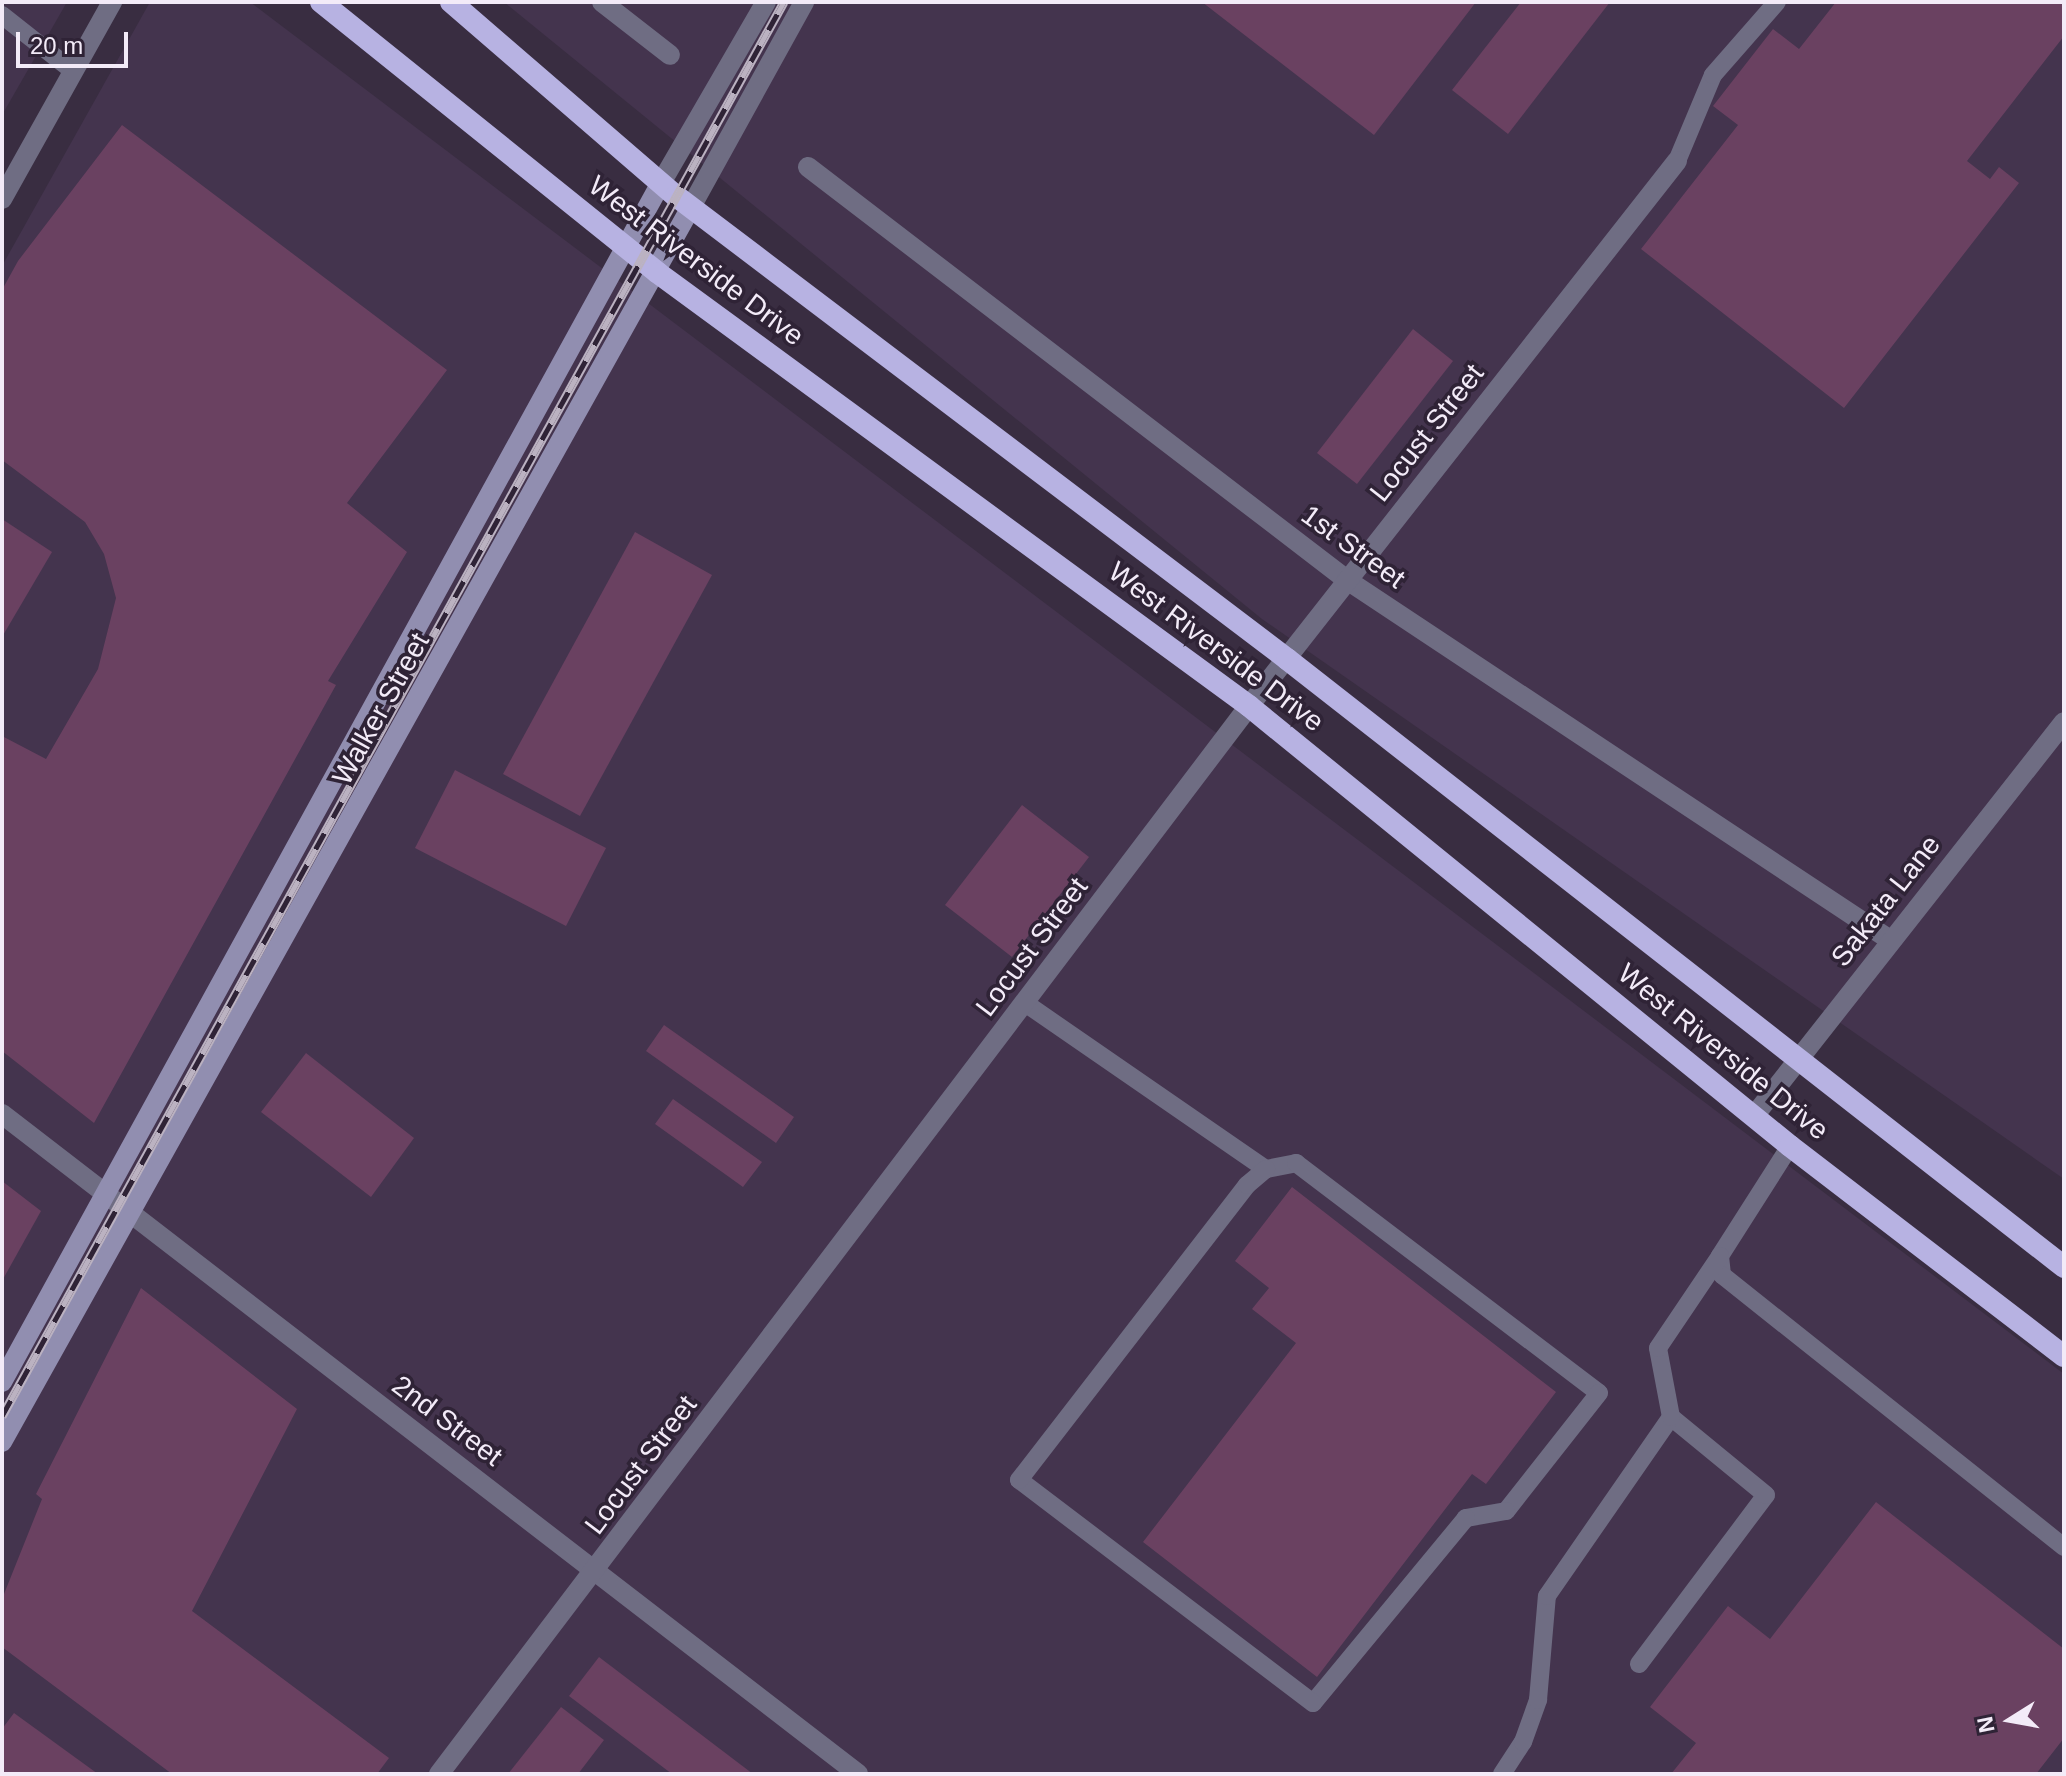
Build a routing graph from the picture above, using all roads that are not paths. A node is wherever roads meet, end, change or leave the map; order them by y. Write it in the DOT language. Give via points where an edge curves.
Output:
graph roads {
  1 [pos="112,2"];
  2 [pos="321,2"];
  3 [pos="451,2"];
  4 [pos="602,2"];
  5 [pos="766,2"];
  6 [pos="804,2"];
  7 [pos="1777,2"];
  8 [pos="2,15"];
  9 [pos="670,55"];
  10 [pos="73,71"];
  11 [pos="1677,161"];
  12 [pos="808,167"];
  13 [pos="661,183"];
  14 [pos="2,199"];
  15 [pos="691,207"];
  16 [pos="625,246"];
  17 [pos="658,273"];
  18 [pos="1347,580"];
  19 [pos="1287,659"];
  20 [pos="1249,706"];
  21 [pos="2064,722"];
  22 [pos="1890,940"];
  23 [pos="1025,1003"];
  24 [pos="1797,1059"];
  25 [pos="2,1114"];
  26 [pos="1754,1116"];
  27 [pos="1790,1146"];
  28 [pos="1266,1169"];
  29 [pos="104,1196"];
  30 [pos="129,1216"];
  31 [pos="1720,1256"];
  32 [pos="2064,1267"];
  33 [pos="2064,1356"];
  34 [pos="2,1382"];
  35 [pos="1671,1417"];
  36 [pos="2,1442"];
  37 [pos="2064,1547"];
  38 [pos="597,1570"];
  39 [pos="1639,1664"];
  40 [pos="439,1774"];
  41 [pos="858,1774"];
  42 [pos="1502,1774"];
  1 -- 10 [label="street"];
  2 -- 16 [label="highway, West Riverside Drive"];
  3 -- 13 [label="highway, West Riverside Drive"];
  4 -- 9 [label="street"];
  5 -- 13 [label="street, Walker Street"];
  6 -- 15 [label="street, Walker Street"];
  7 -- 11 [label="lane" via="1713,75"];
  8 -- 10 [label="lane"];
  10 -- 14 [label="street"];
  11 -- 18 [label="street, Locust Street"];
  12 -- 18 [label="street, 1st Street"];
  13 -- 15 [label="highway, West Riverside Drive"];
  13 -- 16 [label="main road, Walker Street"];
  15 -- 17 [label="main road, Walker Street"];
  15 -- 19 [label="highway, West Riverside Drive"];
  16 -- 17 [label="highway, West Riverside Drive"];
  16 -- 29 [label="main road, Walker Street"];
  17 -- 20 [label="highway, West Riverside Drive"];
  17 -- 30 [label="main road, Walker Street"];
  18 -- 19 [label="street, Locust Street"];
  18 -- 22 [label="street, 1st Street"];
  19 -- 20 [label="street, Locust Street"];
  19 -- 24 [label="highway, West Riverside Drive"];
  20 -- 23 [label="street, Locust Street"];
  20 -- 26 [label="highway, West Riverside Drive"];
  21 -- 22 [label="street, Sakata Lane"];
  22 -- 24 [label="street, Sakata Lane"];
  23 -- 28 [label="lane"];
  23 -- 38 [label="street, Locust Street"];
  24 -- 26 [label="street, Sakata Lane"];
  24 -- 32 [label="highway, West Riverside Drive"];
  25 -- 29 [label="street, 2nd Street"];
  26 -- 27 [label="highway, West Riverside Drive"];
  27 -- 31 [label="lane"];
  27 -- 33 [label="highway, West Riverside Drive"];
  28 -- 28 [label="lane" via="1247,1185 1019,1480 1313,1703 1466,1518 1506,1511 1599,1393 1296,1163"];
  29 -- 30 [label="street, 2nd Street"];
  29 -- 34 [label="main road, Walker Street"];
  30 -- 36 [label="main road, Walker Street"];
  30 -- 38 [label="street, 2nd Street"];
  31 -- 35 [label="lane" via="1658,1348"];
  31 -- 37 [label="lane" via="1722,1275 1730,1286"];
  35 -- 39 [label="lane" via="1766,1495"];
  35 -- 42 [label="lane" via="1547,1596 1538,1700 1523,1742"];
  38 -- 40 [label="street, Locust Street"];
  38 -- 41 [label="street, 2nd Street"];
}
